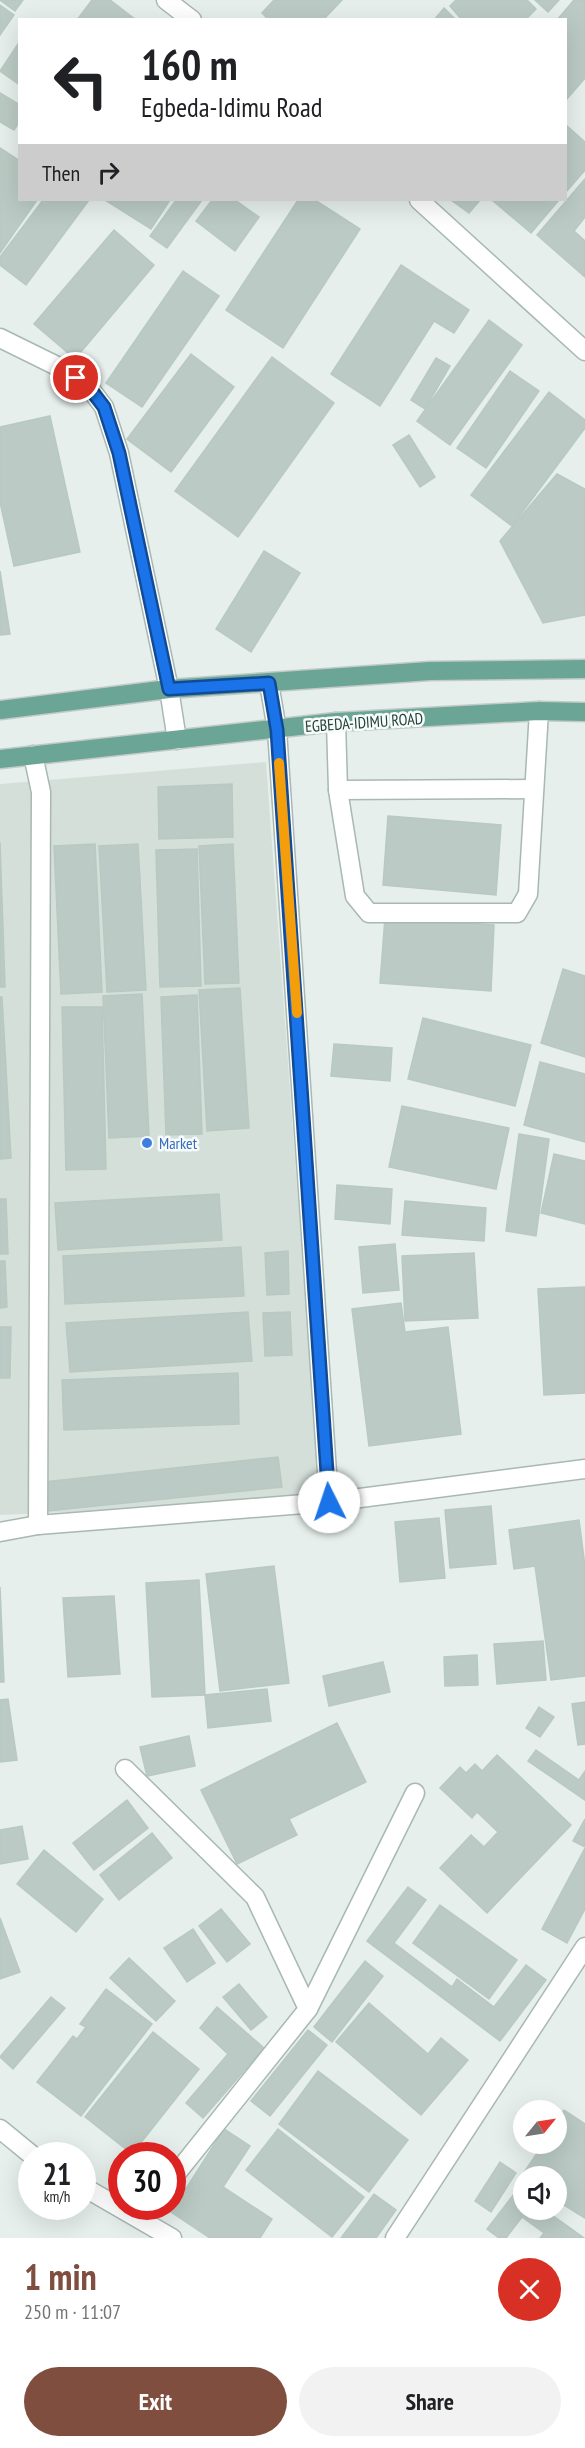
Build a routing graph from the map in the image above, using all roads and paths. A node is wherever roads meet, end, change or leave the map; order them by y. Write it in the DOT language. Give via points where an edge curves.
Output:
graph roads {
  1 [pos="166,0"];
  2 [pos="189,18"];
  3 [pos="420,201"];
  4 [pos="0,338"];
  5 [pos="585,351"];
  6 [pos="585,669"];
  7 [pos="269,683"];
  8 [pos="169,689"];
  9 [pos="0,710"];
  10 [pos="539,711"];
  11 [pos="585,712"];
  12 [pos="336,722"];
  13 [pos="277,730"];
  14 [pos="177,740"];
  15 [pos="33,755"];
  16 [pos="0,759"];
  17 [pos="534,789"];
  18 [pos="338,790"];
  19 [pos="585,1469"];
  20 [pos="329,1502"];
  21 [pos="38,1525"];
  22 [pos="0,1532"];
  23 [pos="125,1769"];
  24 [pos="415,1792"];
  25 [pos="585,1947"];
  26 [pos="308,2009"];
  27 [pos="0,2129"];
  28 [pos="18,2144"];
  29 [pos="186,2162"];
  30 [pos="154,2220"];
  31 [pos="172,2238"];
  32 [pos="395,2238"];
  1 -- 2 [label="street"];
  3 -- 5 [label="street"];
  4 -- 8 [label="street" via="65,370 88,386 104,407 119,453"];
  6 -- 7 [label="main road" via="430,671"];
  7 -- 8 [label="main road"];
  7 -- 13 [label="street"];
  8 -- 9 [label="main road"];
  8 -- 14 [label="street"];
  10 -- 11 [label="main road, EGBEDA-IDIMU ROAD"];
  10 -- 12 [label="main road, EGBEDA-IDIMU ROAD"];
  10 -- 17 [label="street"];
  12 -- 13 [label="main road, EGBEDA-IDIMU ROAD"];
  12 -- 18 [label="street"];
  13 -- 14 [label="main road, EGBEDA-IDIMU ROAD"];
  13 -- 20 [label="street"];
  14 -- 15 [label="main road, EGBEDA-IDIMU ROAD"];
  15 -- 16 [label="main road, EGBEDA-IDIMU ROAD"];
  15 -- 21 [label="street" via="42,792"];
  17 -- 18 [label="street"];
  17 -- 18 [label="street" via="528,894 517,913 369,913 355,896"];
  19 -- 20 [label="street"];
  20 -- 21 [label="street"];
  21 -- 22 [label="street"];
  23 -- 26 [label="street" via="255,1897"];
  24 -- 26 [label="street"];
  25 -- 32 [label="street"];
  26 -- 29 [label="street"];
  27 -- 28 [label="street"];
  30 -- 31 [label="street"];
}
